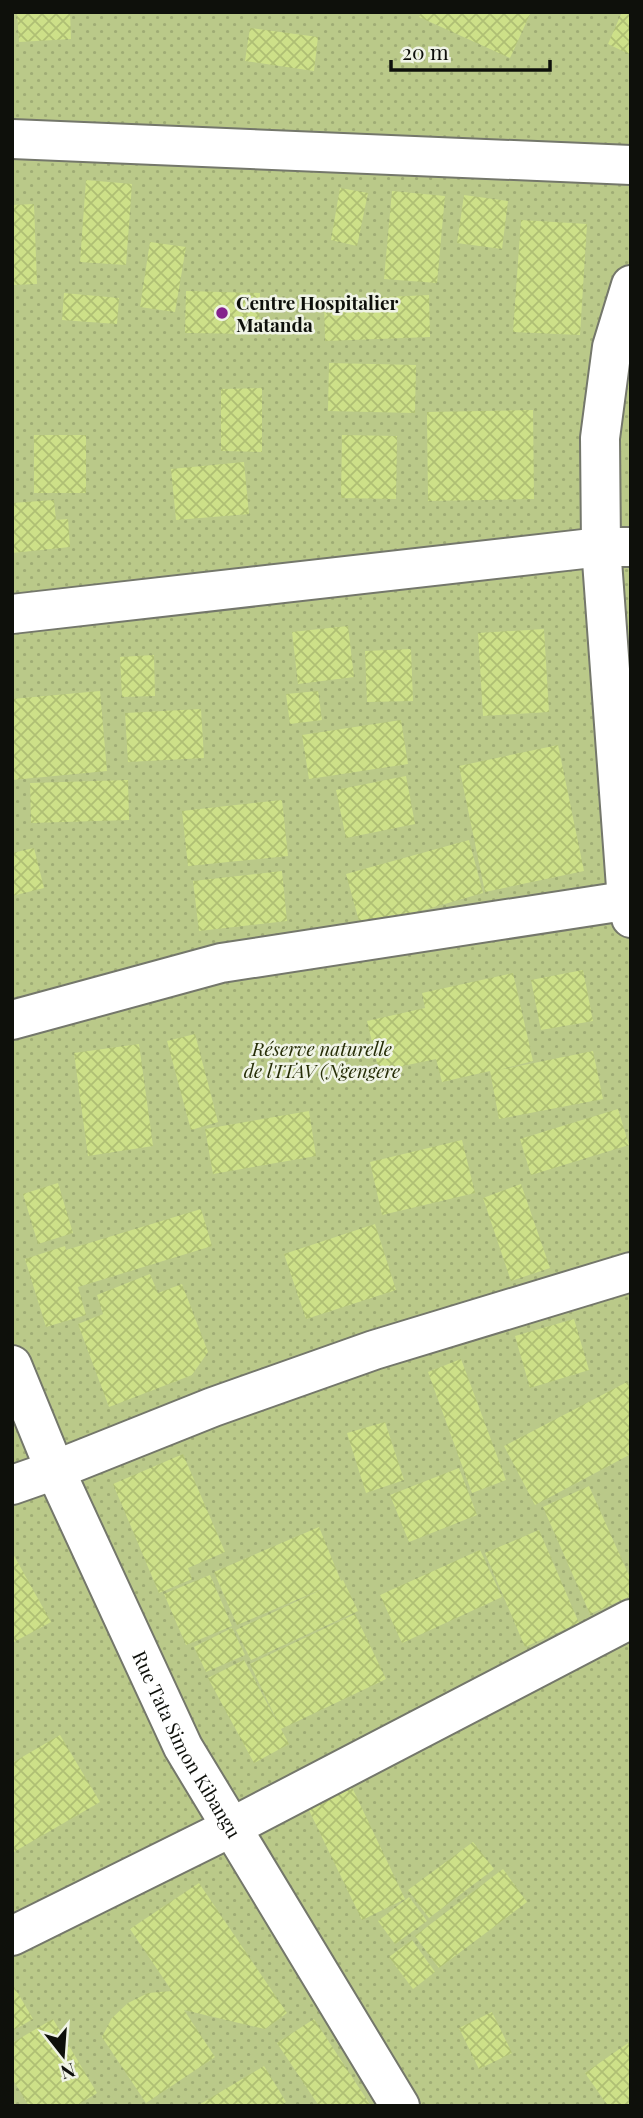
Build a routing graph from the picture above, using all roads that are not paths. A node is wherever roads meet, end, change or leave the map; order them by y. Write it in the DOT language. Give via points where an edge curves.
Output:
graph roads {
  1 [pos="12,138"];
  2 [pos="631,165"];
  3 [pos="631,285"];
  4 [pos="616,547"];
  5 [pos="12,614"];
  6 [pos="629,906"];
  7 [pos="12,1020"];
  8 [pos="631,1272"];
  9 [pos="12,1364"];
  10 [pos="55,1470"];
  11 [pos="12,1485"];
  12 [pos="631,1619"];
  13 [pos="230,1828"];
  14 [pos="12,1937"];
  15 [pos="400,2106"];
  1 -- 2 [label="street"];
  3 -- 4 [label="street" via="612,347 600,438"];
  4 -- 5 [label="street"];
  4 -- 6 [label="street"];
  6 -- 7 [label="street" via="221,962"];
  8 -- 10 [label="street" via="374,1350"];
  9 -- 10 [label="street, Rue Tata Simon Kibangu"];
  10 -- 11 [label="street"];
  10 -- 13 [label="street, Rue Tata Simon Kibangu" via="183,1747"];
  12 -- 13 [label="street"];
  13 -- 14 [label="street"];
  13 -- 15 [label="street, Rue Tata Simon Kibangu"];
}
